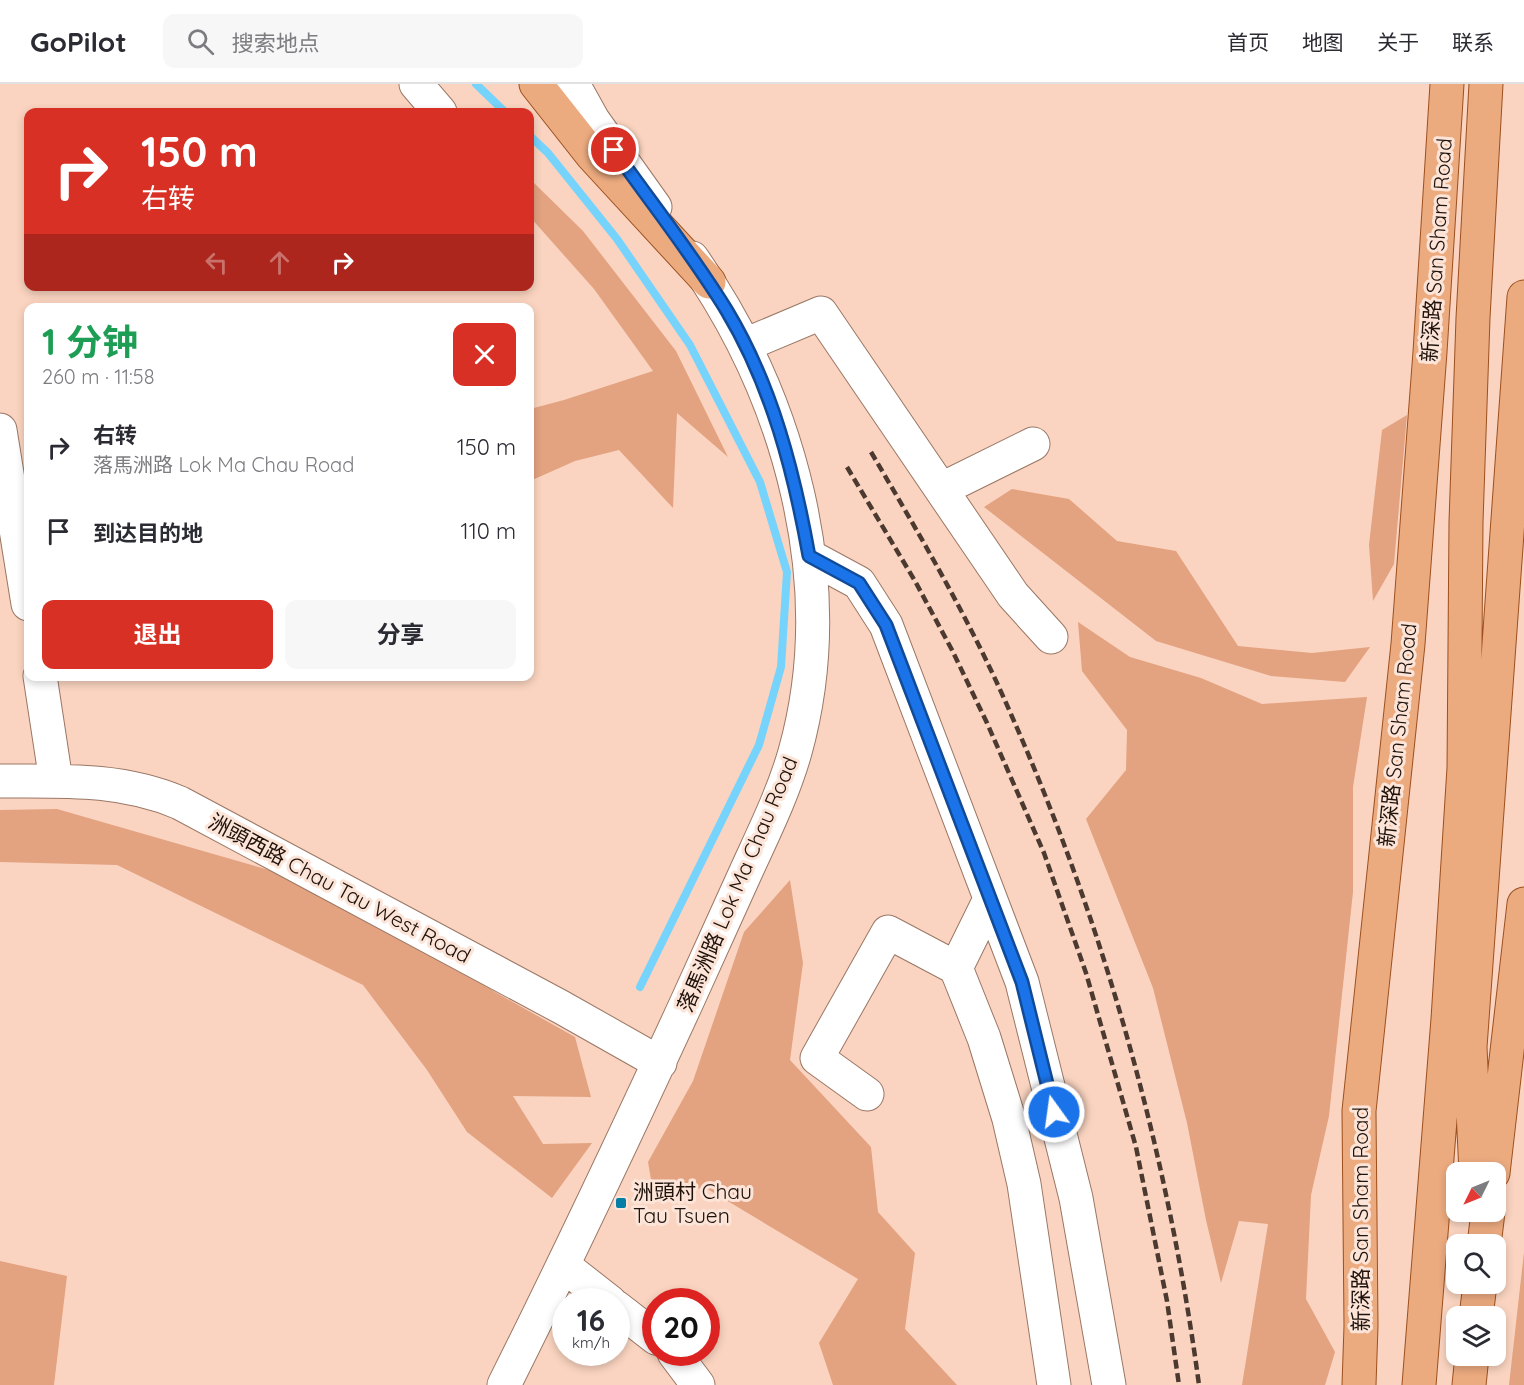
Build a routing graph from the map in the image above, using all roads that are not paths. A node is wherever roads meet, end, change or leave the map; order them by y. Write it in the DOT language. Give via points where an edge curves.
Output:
graph roads {
  1 [pos="416,84"];
  2 [pos="536,84"];
  3 [pos="573,84"];
  4 [pos="1447,84"];
  5 [pos="1486,86"];
  6 [pos="437,108"];
  7 [pos="709,282"];
  8 [pos="1524,297"];
  9 [pos="745,345"];
  10 [pos="0,430"];
  11 [pos="1034,444"];
  12 [pos="1511,482"];
  13 [pos="942,489"];
  14 [pos="809,556"];
  15 [pos="24,579"];
  16 [pos="1051,637"];
  17 [pos="41,681"];
  18 [pos="1464,768"];
  19 [pos="0,781"];
  20 [pos="56,781"];
  21 [pos="990,899"];
  22 [pos="1524,904"];
  23 [pos="956,968"];
  24 [pos="660,1062"];
  25 [pos="867,1094"];
  26 [pos="1475,1162"];
  27 [pos="1493,1162"];
  28 [pos="564,1266"];
  29 [pos="592,1288"];
  30 [pos="630,1318"];
  31 [pos="642,1327"];
  32 [pos="684,1366"];
  33 [pos="1471,1366"];
  34 [pos="504,1385"];
  35 [pos="698,1385"];
  36 [pos="1054,1385"];
  37 [pos="1109,1385"];
  38 [pos="1359,1385"];
  39 [pos="1419,1385"];
  40 [pos="1469,1385"];
  1 -- 6 [label="street"];
  2 -- 7 [label="main road" via="592,155"];
  3 -- 7 [label="street, 落馬洲路 Lok Ma Chau Road" via="593,120"];
  4 -- 38 [label="main road, 新深路 San Sham Road" via="1408,644 1359,1111"];
  5 -- 18 [label="main road, 新深路 San Sham Road" via="1466,522"];
  7 -- 9 [label="street, 落馬洲路 Lok Ma Chau Road"];
  8 -- 12 [label="main road"];
  9 -- 13 [label="street" via="821,313"];
  9 -- 14 [label="street, 落馬洲路 Lok Ma Chau Road" via="780,430"];
  10 -- 15 [label="street"];
  11 -- 13 [label="street"];
  12 -- 18 [label="main road"];
  12 -- 26 [label="main road" via="1470,1047"];
  13 -- 16 [label="street" via="1013,595"];
  14 -- 21 [label="street" via="859,583 886,625"];
  14 -- 24 [label="street, 落馬洲路 Lok Ma Chau Road" via="812,659 795,752 775,808"];
  17 -- 20 [label="street"];
  18 -- 39 [label="main road, 新深路 San Sham Road"];
  19 -- 20 [label="street, 洲頭西路 Chau Tau West Road"];
  20 -- 24 [label="street, 洲頭西路 Chau Tau West Road" via="124,785 180,803"];
  21 -- 23 [label="street"];
  21 -- 37 [label="street" via="1022,982 1076,1198"];
  22 -- 27 [label="main road"];
  23 -- 25 [label="street" via="888,932 817,1058"];
  23 -- 36 [label="street" via="984,1038 1009,1119 1024,1184"];
  24 -- 28 [label="street, 落馬洲路 Lok Ma Chau Road"];
  28 -- 29 [label="street"];
  28 -- 34 [label="street, 落馬洲路 Lok Ma Chau Road"];
  30 -- 31 [label="street"];
  32 -- 35 [label="street"];
  33 -- 40 [label="main road"];
}
